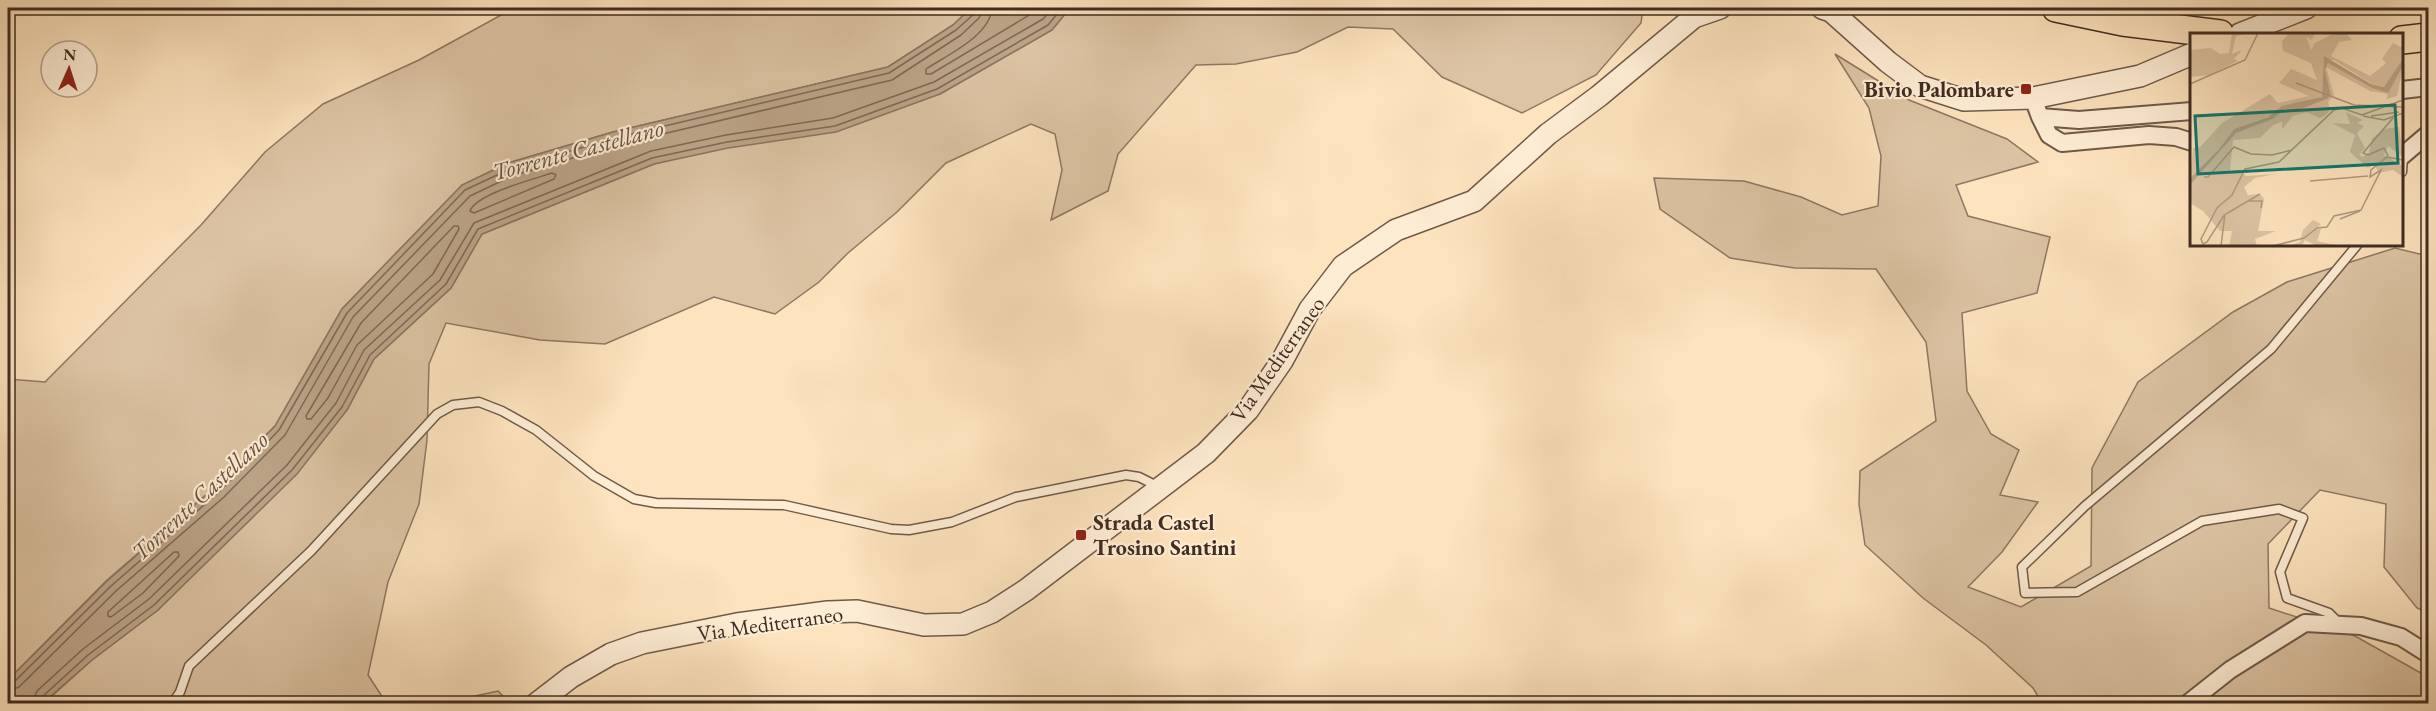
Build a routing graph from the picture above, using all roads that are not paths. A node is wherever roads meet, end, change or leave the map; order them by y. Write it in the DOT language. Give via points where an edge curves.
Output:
graph roads {
  1 [pos="1720,8"];
  2 [pos="1822,8"];
  3 [pos="2056,8"];
  4 [pos="2306,8"];
  5 [pos="2212,33"];
  6 [pos="2243,33"];
  7 [pos="2428,37"];
  8 [pos="2403,40"];
  9 [pos="2190,55"];
  10 [pos="2428,87"];
  11 [pos="2403,90"];
  12 [pos="2036,108"];
  13 [pos="2190,111"];
  14 [pos="2428,134"];
  15 [pos="2190,141"];
  16 [pos="2403,161"];
  17 [pos="2356,246"];
  18 [pos="1160,487"];
  19 [pos="2340,624"];
  20 [pos="2428,654"];
  21 [pos="172,704"];
  22 [pos="536,704"];
  23 [pos="2187,704"];
  1 -- 18 [label="street, Via Mediterraneo" via="1694,17 1548,134 1474,201 1396,230 1343,266 1310,309 1282,361 1248,410 1206,453"];
  2 -- 12 [label="street" via="1831,11 1920,86 1964,100"];
  3 -- 5 [label="highway" via="2123,22"];
  4 -- 6 [label="street"];
  7 -- 8 [label="highway"];
  9 -- 12 [label="street" via="2140,76"];
  10 -- 11 [label="street"];
  12 -- 13 [label="street" via="2079,120"];
  12 -- 15 [label="street" via="2049,135 2062,143 2149,135"];
  14 -- 16 [label="street"];
  17 -- 19 [label="lane" via="2271,350 2085,506 2022,567 2025,593 2077,592 2202,521 2279,509 2303,518 2280,572 2287,598 2329,613"];
  18 -- 21 [label="lane" via="1126,475 1089,481 1016,497 952,522 909,530 783,505 656,503 634,499 594,476 536,430 502,411 479,402 453,405 437,414 311,551 189,666"];
  18 -- 22 [label="street, Via Mediterraneo" via="1026,590 992,612 963,624 924,625 857,611 737,624 642,643 611,654 571,677"];
  19 -- 20 [label="street" via="2401,638"];
  19 -- 23 [label="street" via="2305,623 2230,670"];
}
